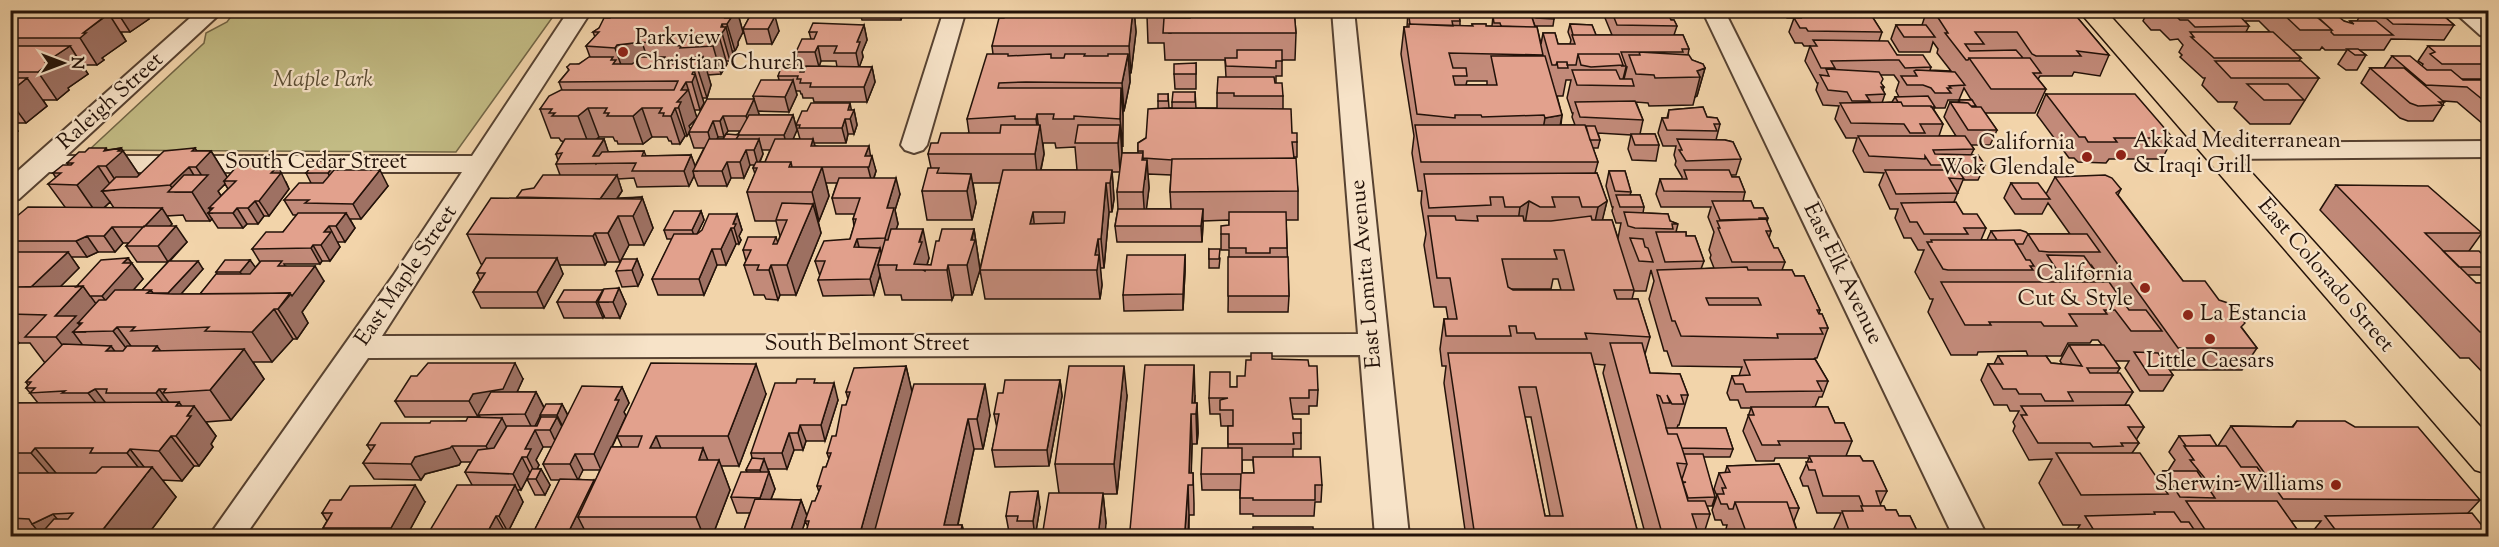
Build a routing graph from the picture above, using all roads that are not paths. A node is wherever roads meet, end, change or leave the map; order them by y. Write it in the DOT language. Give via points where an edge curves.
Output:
graph roads {
  1 [pos="213,10"];
  2 [pos="581,10"];
  3 [pos="955,10"];
  4 [pos="1343,10"];
  5 [pos="1713,10"];
  6 [pos="2091,10"];
  7 [pos="2463,10"];
  8 [pos="2488,30"];
  9 [pos="914,145"];
  10 [pos="2488,149"];
  11 [pos="2216,151"];
  12 [pos="42,164"];
  13 [pos="482,164"];
  14 [pos="10,193"];
  15 [pos="1374,344"];
  16 [pos="360,347"];
  17 [pos="2488,460"];
  18 [pos="226,537"];
  19 [pos="1392,537"];
  20 [pos="1970,537"];
  1 -- 12 [label="street, Raleigh Street"];
  2 -- 13 [label="street, East Maple Street"];
  3 -- 9 [label="street"];
  4 -- 15 [label="street, East Lomita Avenue"];
  5 -- 20 [label="street, East Elk Avenue"];
  6 -- 11 [label="main road, East Colorado Street"];
  7 -- 8 [label="street"];
  10 -- 11 [label="street"];
  11 -- 17 [label="main road, East Colorado Street"];
  12 -- 13 [label="street, South Cedar Street"];
  12 -- 14 [label="street, Raleigh Street"];
  13 -- 16 [label="street, East Maple Street"];
  15 -- 16 [label="street, South Belmont Street"];
  15 -- 19 [label="street, East Lomita Avenue"];
  16 -- 18 [label="street, East Maple Street"];
}
